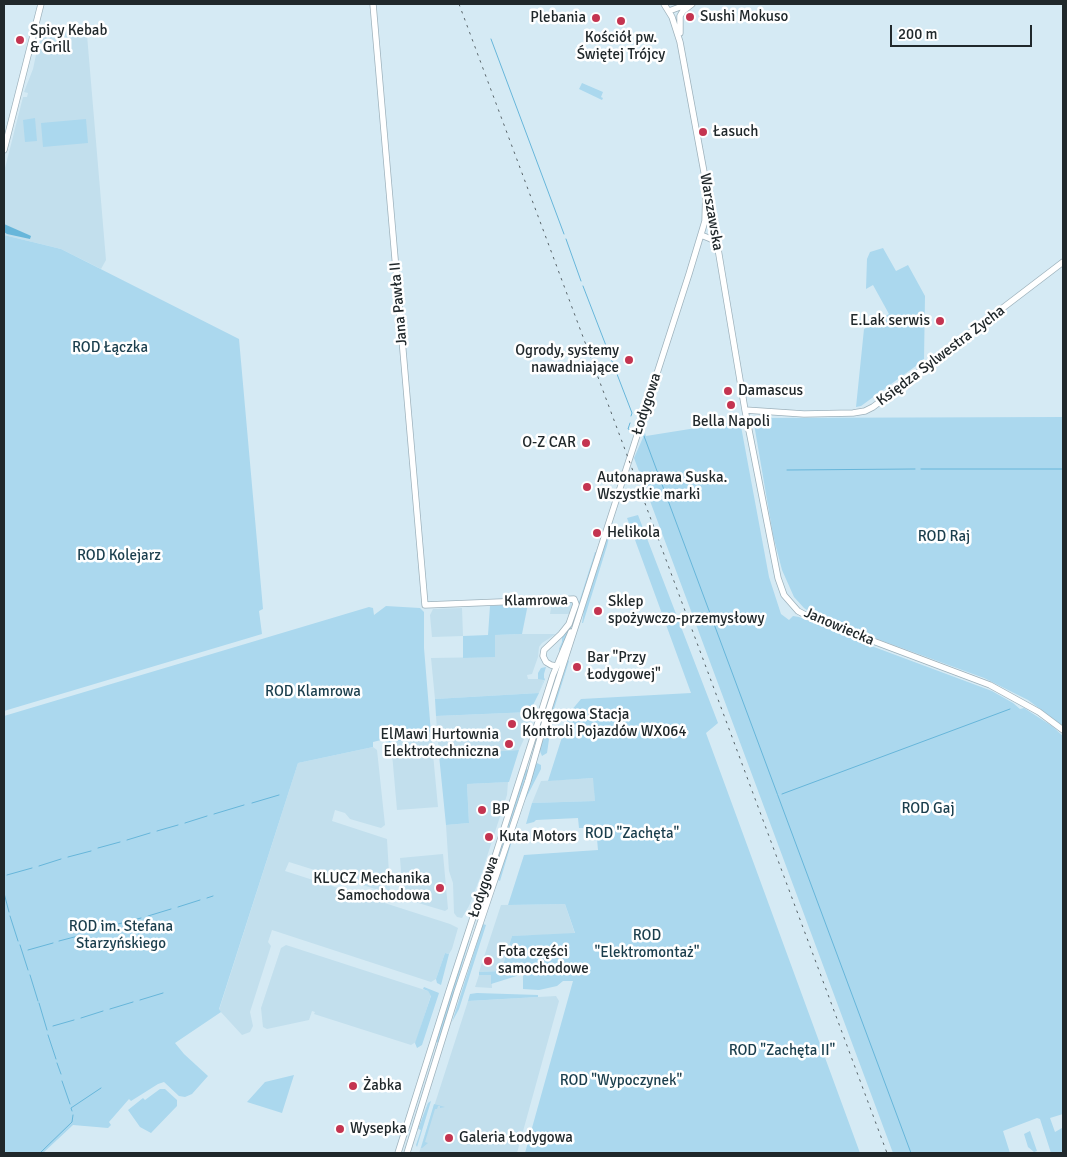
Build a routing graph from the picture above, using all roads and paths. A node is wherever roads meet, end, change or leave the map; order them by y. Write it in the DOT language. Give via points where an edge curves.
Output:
graph roads {
  1 [pos="41,4"];
  2 [pos="373,4"];
  3 [pos="664,4"];
  4 [pos="688,4"];
  5 [pos="692,4"];
  6 [pos="669,11"];
  7 [pos="680,42"];
  8 [pos="4,150"];
  9 [pos="706,182"];
  10 [pos="701,235"];
  11 [pos="717,245"];
  12 [pos="1063,262"];
  13 [pos="746,413"];
  14 [pos="425,605"];
  15 [pos="559,667"];
  16 [pos="1063,730"];
  17 [pos="470,928"];
  18 [pos="472,944"];
  19 [pos="398,1153"];
  20 [pos="406,1153"];
  1 -- 8 [label="street"];
  2 -- 14 [label="street, Jana Pawła II"];
  3 -- 6 [label="street, Warszawska"];
  4 -- 6 [label="street"];
  5 -- 7 [label="street" via="680,16"];
  6 -- 7 [label="street, Warszawska"];
  7 -- 9 [label="street, Warszawska"];
  9 -- 10 [label="street, Łodygowa"];
  9 -- 11 [label="street, Warszawska"];
  10 -- 11 [label="street"];
  10 -- 15 [label="street, Łodygowa" via="576,624"];
  11 -- 13 [label="street, Warszawska"];
  12 -- 13 [label="street, Księdza Sylwestra Zycha" via="874,407 848,413"];
  13 -- 16 [label="street, Janowiecka" via="778,578 784,595 794,607 822,622 990,685 1039,712"];
  14 -- 15 [label="street, Klamrowa" via="574,599 576,604 569,624 544,648 548,664"];
  15 -- 17 [label="street, Łodygowa"];
  15 -- 18 [label="street, Łodygowa" via="528,781"];
  17 -- 18 [label="street"];
  17 -- 19 [label="street, Łodygowa"];
  18 -- 20 [label="street, Łodygowa"];
}
